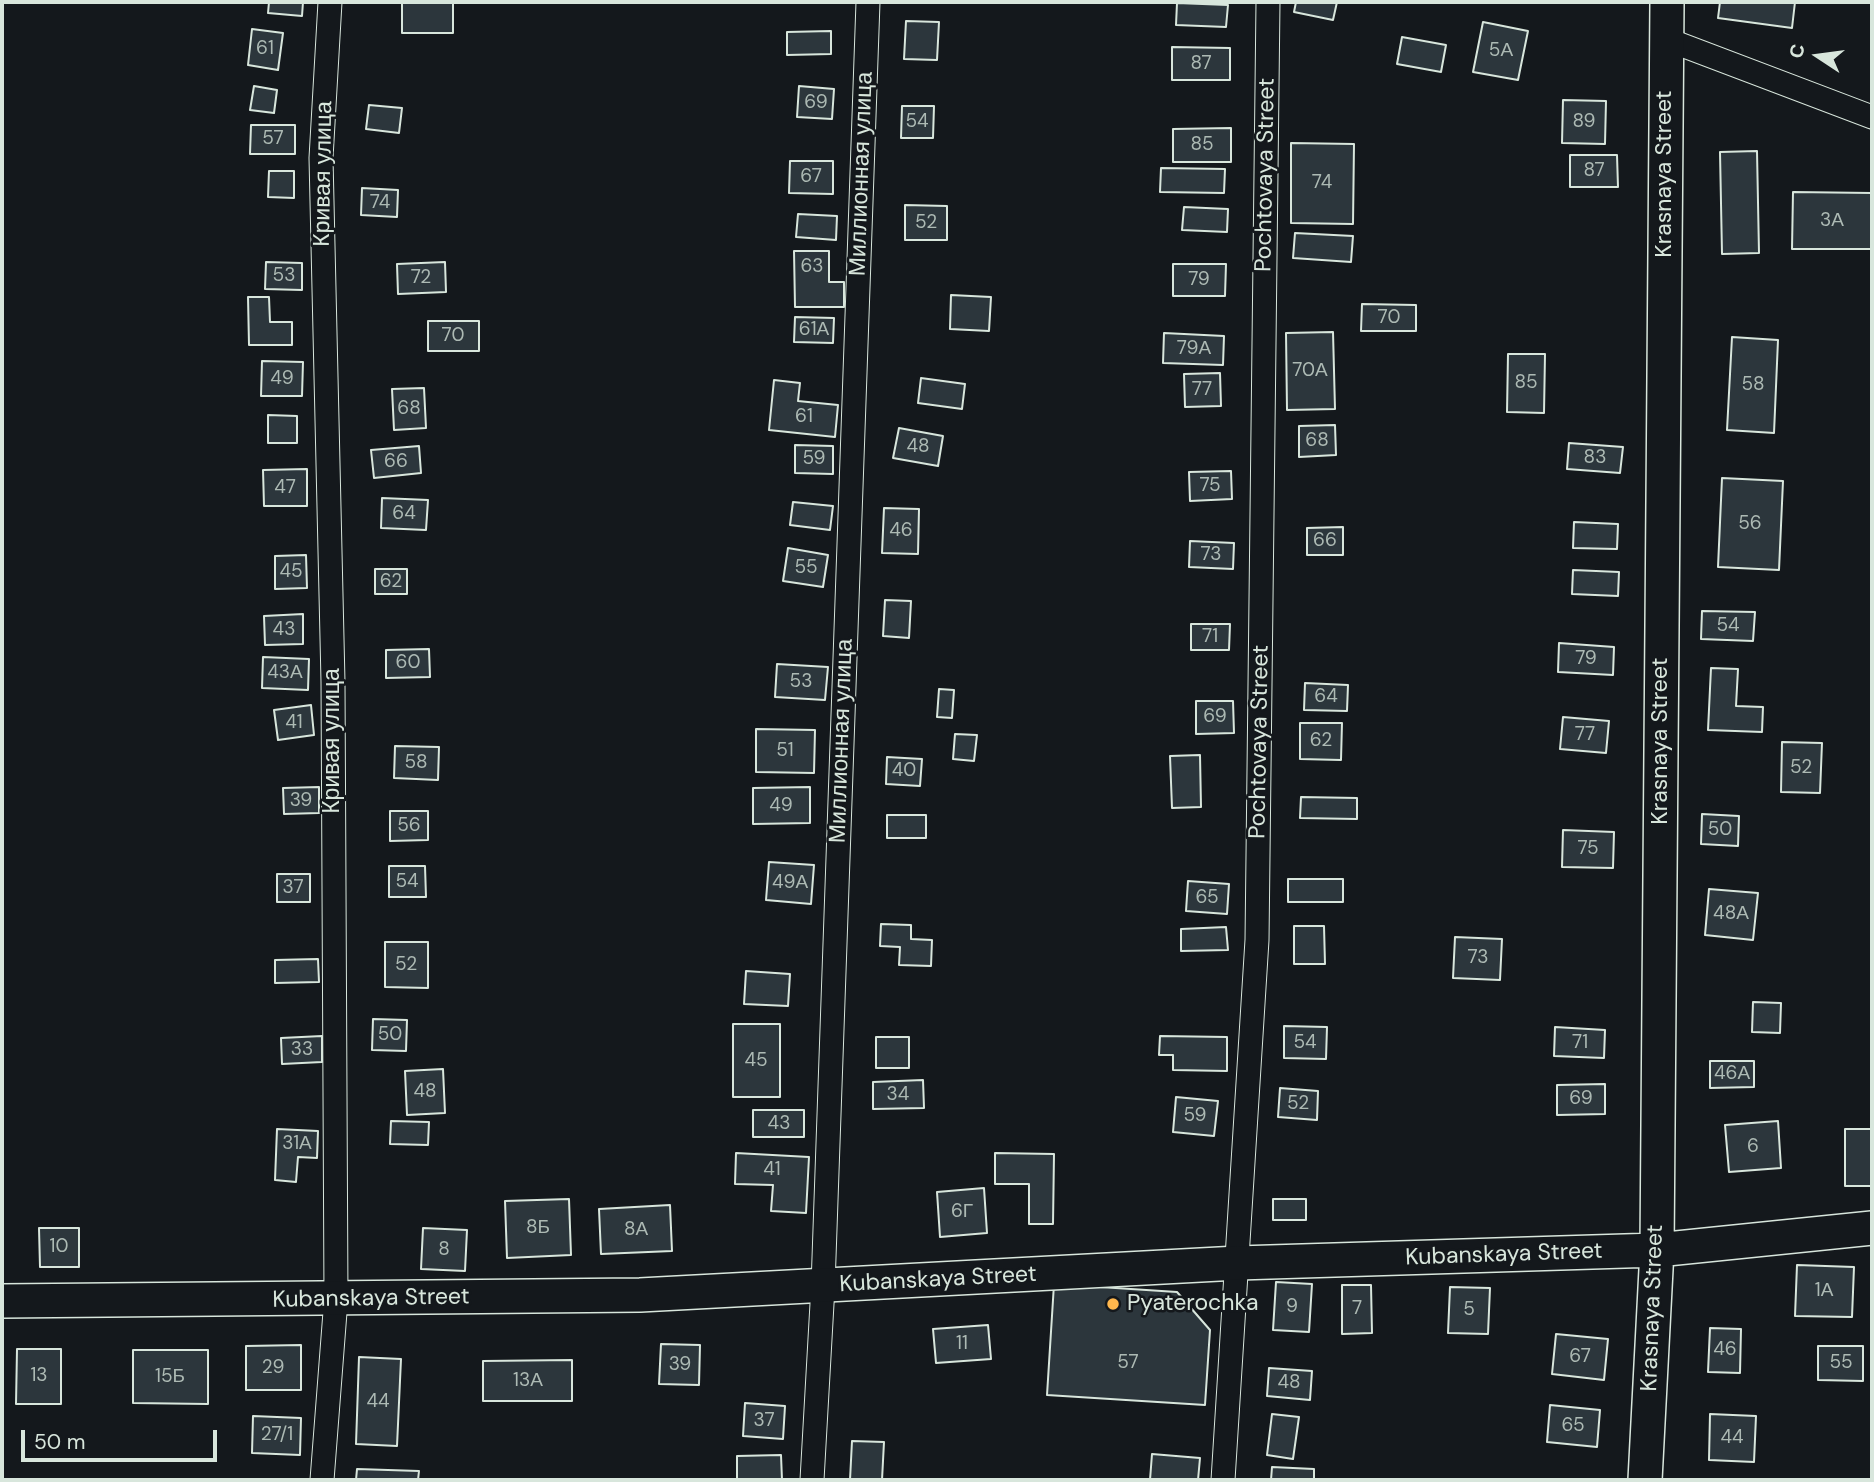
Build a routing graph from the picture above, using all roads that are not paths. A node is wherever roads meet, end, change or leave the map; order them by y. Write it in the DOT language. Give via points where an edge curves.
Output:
graph roads {
  1 [pos="330,2"];
  2 [pos="868,2"];
  3 [pos="1268,2"];
  4 [pos="1667,2"];
  5 [pos="1666,39"];
  6 [pos="1872,117"];
  7 [pos="1872,1228"];
  8 [pos="1657,1250"];
  9 [pos="1238,1263"];
  10 [pos="823,1286"];
  11 [pos="336,1299"];
  12 [pos="2,1301"];
  13 [pos="322,1480"];
  14 [pos="811,1480"];
  15 [pos="1223,1480"];
  16 [pos="1645,1480"];
  1 -- 11 [label="street, Кривая улица" via="321,158 332,682"];
  2 -- 10 [label="street, Миллионная улица"];
  3 -- 9 [label="street, Pochtovaya Street" via="1257,940"];
  4 -- 5 [label="main road, Krasnaya Street"];
  5 -- 6 [label="street"];
  5 -- 8 [label="main road, Krasnaya Street"];
  7 -- 8 [label="main road, Kubanskaya Street"];
  8 -- 9 [label="main road, Kubanskaya Street"];
  8 -- 16 [label="main road, Krasnaya Street"];
  9 -- 10 [label="main road, Kubanskaya Street"];
  9 -- 15 [label="street, Pochtovaya Street"];
  10 -- 11 [label="main road, Kubanskaya Street" via="640,1295"];
  10 -- 14 [label="street, Миллионная улица"];
  11 -- 12 [label="main road, Kubanskaya Street"];
  11 -- 13 [label="street, Кривая улица"];
}
